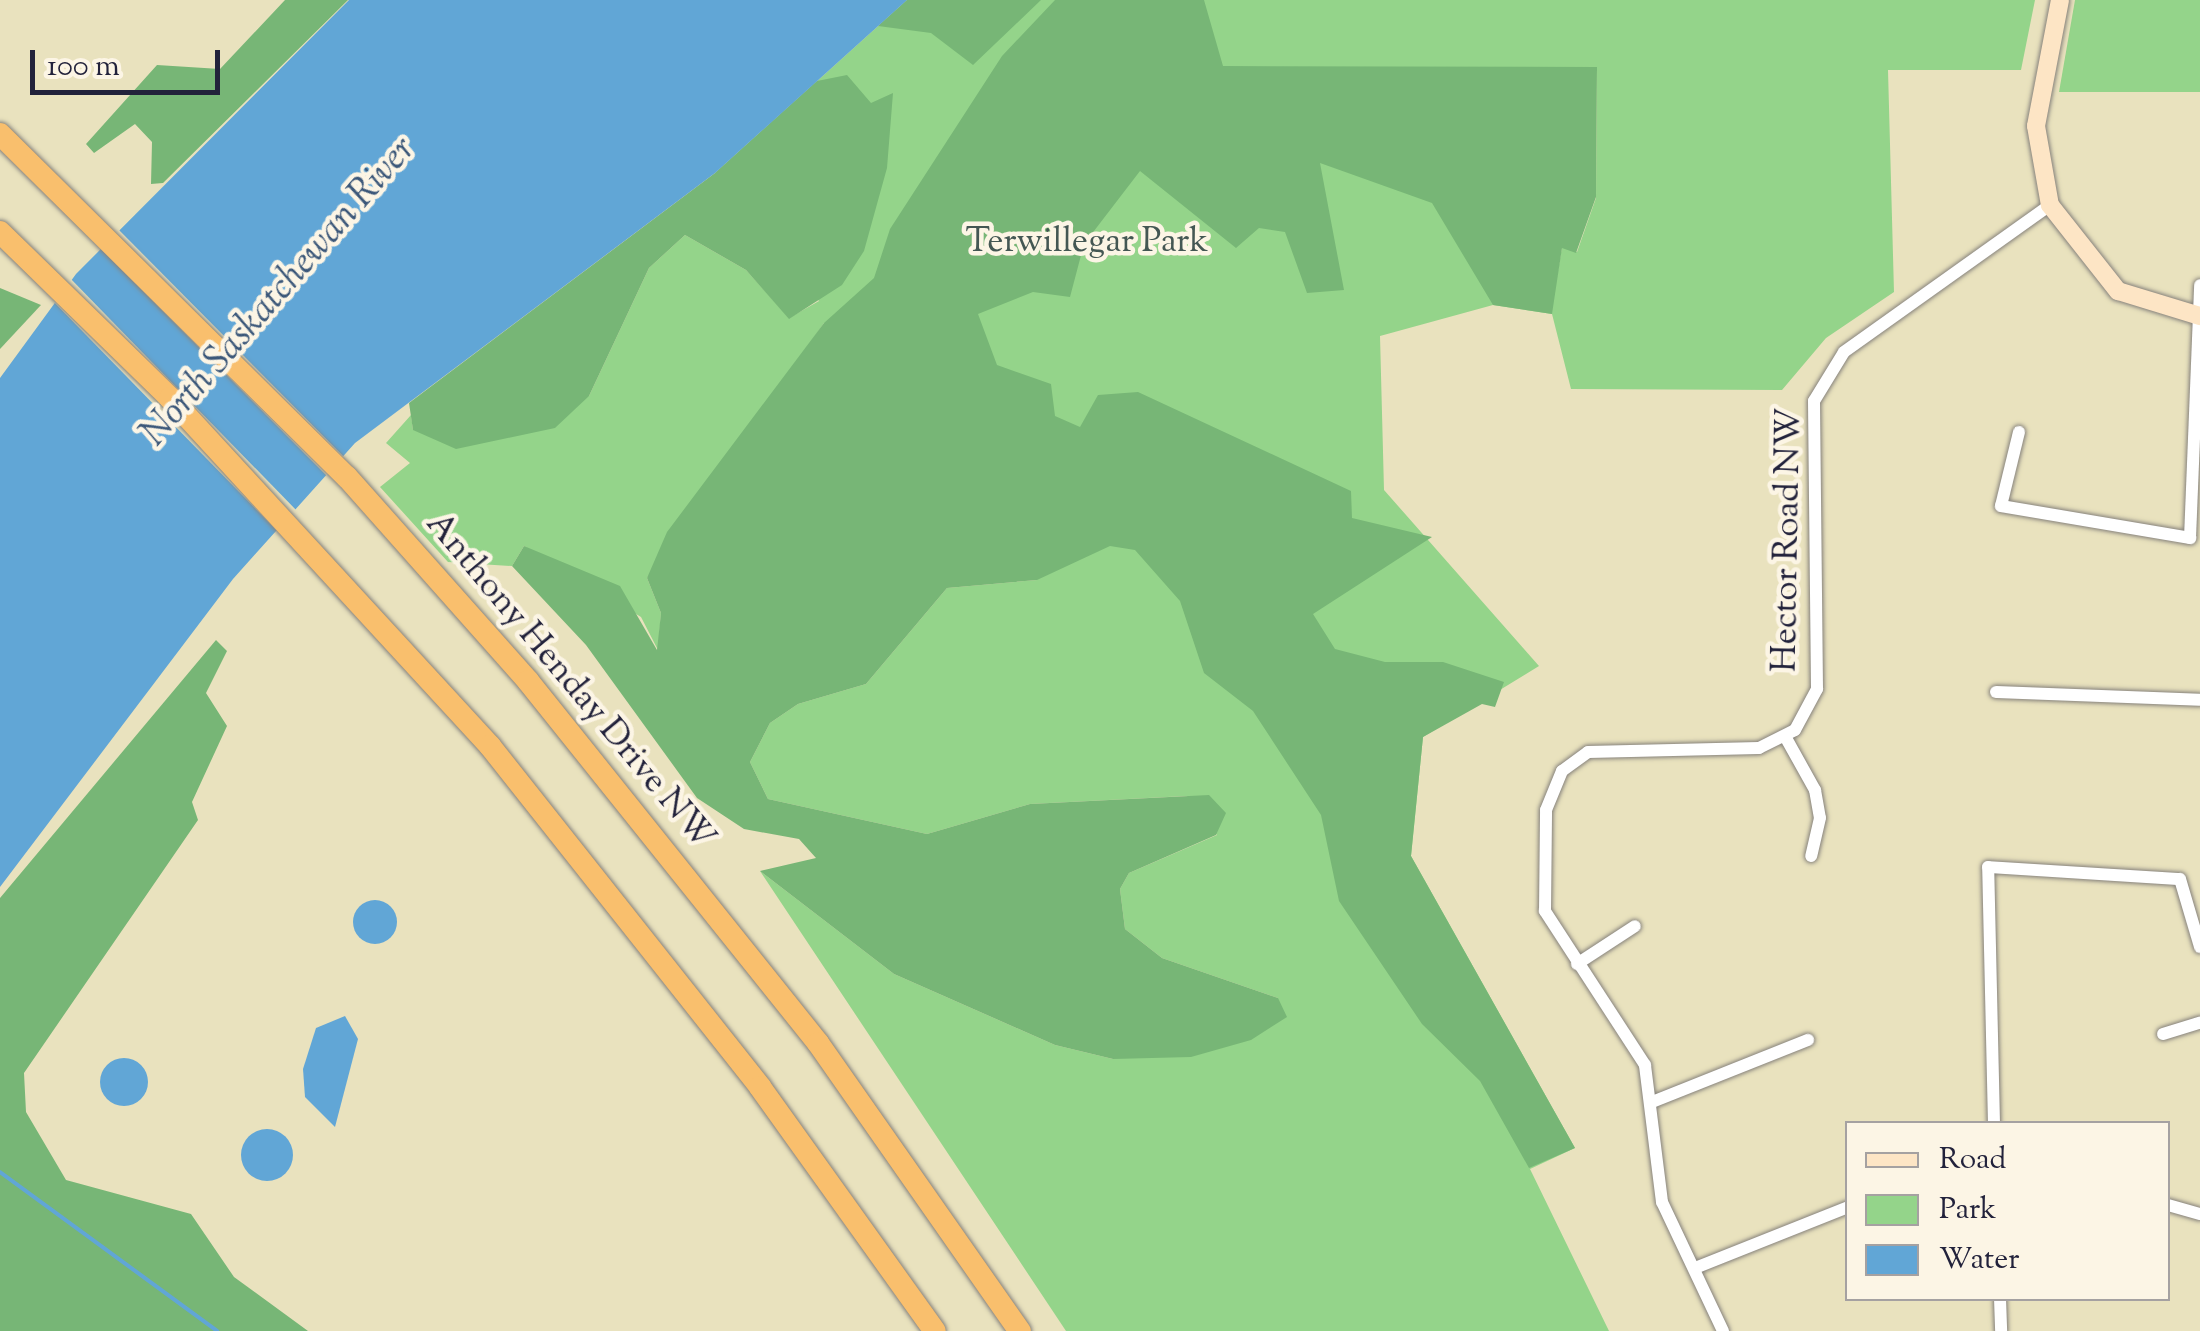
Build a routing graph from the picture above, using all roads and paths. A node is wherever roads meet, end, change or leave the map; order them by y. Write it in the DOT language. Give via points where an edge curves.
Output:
graph roads {
  1 [pos="2060,0"];
  2 [pos="0,134"];
  3 [pos="2050,206"];
  4 [pos="0,232"];
  5 [pos="2200,285"];
  6 [pos="2197,315"];
  7 [pos="2020,432"];
  8 [pos="1996,692"];
  9 [pos="2200,700"];
  10 [pos="1786,738"];
  11 [pos="1811,856"];
  12 [pos="1635,926"];
  13 [pos="2200,947"];
  14 [pos="1577,964"];
  15 [pos="2200,1023"];
  16 [pos="2162,1034"];
  17 [pos="1808,1040"];
  18 [pos="1652,1102"];
  19 [pos="1994,1121"];
  20 [pos="2170,1206"];
  21 [pos="1845,1208"];
  22 [pos="2200,1214"];
  23 [pos="1695,1268"];
  24 [pos="2000,1301"];
  25 [pos="935,1331"];
  26 [pos="1020,1331"];
  27 [pos="1724,1331"];
  28 [pos="2001,1331"];
  1 -- 3 [label="street" via="2036,126"];
  2 -- 26 [label="highway, Anthony Henday Drive NW" via="216,342 471,615 818,1043"];
  3 -- 6 [label="street" via="2118,290"];
  3 -- 10 [label="street, Hector Road NW" via="1844,352 1814,401 1816,690"];
  4 -- 25 [label="highway" via="170,398 422,669 639,928"];
  5 -- 6 [label="street"];
  6 -- 7 [label="street" via="2190,538 2000,506"];
  8 -- 9 [label="street"];
  10 -- 11 [label="street" via="1815,790 1820,818"];
  10 -- 14 [label="street" via="1730,751 1588,752 1562,771 1540,840 1540,880 1556,940"];
  12 -- 14 [label="street"];
  13 -- 19 [label="street" via="2180,878 1988,867"];
  14 -- 18 [label="street" via="1645,1065"];
  15 -- 16 [label="street"];
  17 -- 18 [label="street"];
  18 -- 23 [label="street" via="1657,1185"];
  20 -- 22 [label="street"];
  21 -- 23 [label="street"];
  23 -- 27 [label="street"];
  24 -- 28 [label="street"];
}
